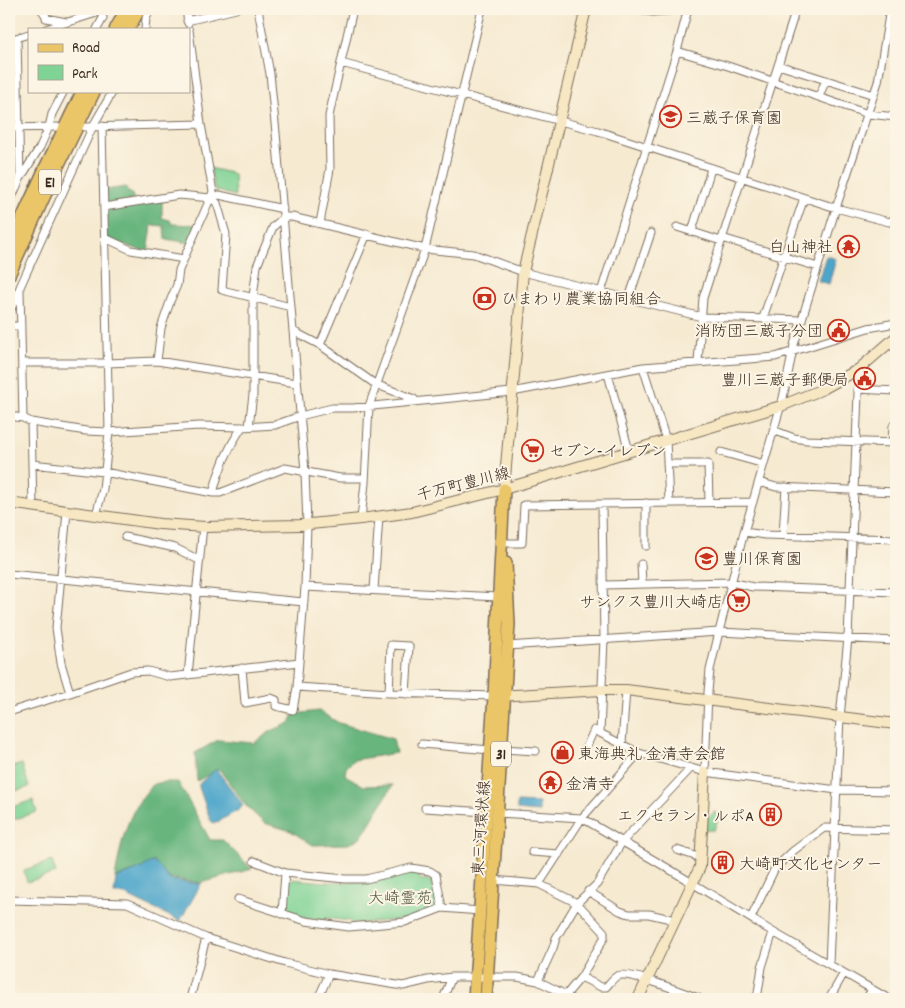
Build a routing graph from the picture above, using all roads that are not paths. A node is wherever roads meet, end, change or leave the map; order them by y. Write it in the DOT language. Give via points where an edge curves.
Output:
graph roads {
  1 [pos="41,9"];
  2 [pos="108,9"];
  3 [pos="139,9"];
  4 [pos="151,9"];
  5 [pos="186,9"];
  6 [pos="236,9"];
  7 [pos="258,9"];
  8 [pos="353,9"];
  9 [pos="482,9"];
  10 [pos="586,9"];
  11 [pos="631,9"];
  12 [pos="689,9"];
  13 [pos="794,9"];
  14 [pos="890,9"];
  15 [pos="100,10"];
  16 [pos="188,21"];
  17 [pos="68,22"];
  18 [pos="124,22"];
  19 [pos="49,28"];
  20 [pos="98,28"];
  21 [pos="145,28"];
  22 [pos="189,28"];
  23 [pos="28,34"];
  24 [pos="17,38"];
  25 [pos="190,38"];
  26 [pos="9,40"];
  27 [pos="678,51"];
  28 [pos="341,63"];
  29 [pos="778,65"];
  30 [pos="826,80"];
  31 [pos="773,81"];
  32 [pos="63,92"];
  33 [pos="83,92"];
  34 [pos="94,92"];
  35 [pos="111,92"];
  36 [pos="462,94"];
  37 [pos="874,95"];
  38 [pos="819,96"];
  39 [pos="868,114"];
  40 [pos="896,117"];
  41 [pos="559,119"];
  42 [pos="201,124"];
  43 [pos="93,126"];
  44 [pos="102,126"];
  45 [pos="53,127"];
  46 [pos="85,127"];
  47 [pos="9,128"];
  48 [pos="18,128"];
  49 [pos="647,148"];
  50 [pos="711,169"];
  51 [pos="741,178"];
  52 [pos="20,179"];
  53 [pos="212,198"];
  54 [pos="804,198"];
  55 [pos="9,204"];
  56 [pos="104,207"];
  57 [pos="836,208"];
  58 [pos="283,209"];
  59 [pos="284,217"];
  60 [pos="896,218"];
  61 [pos="320,223"];
  62 [pos="677,227"];
  63 [pos="692,231"];
  64 [pos="35,233"];
  65 [pos="651,233"];
  66 [pos="367,234"];
  67 [pos="43,237"];
  68 [pos="104,238"];
  69 [pos="722,239"];
  70 [pos="9,248"];
  71 [pos="425,248"];
  72 [pos="784,257"];
  73 [pos="184,259"];
  74 [pos="818,268"];
  75 [pos="523,272"];
  76 [pos="9,274"];
  77 [pos="20,287"];
  78 [pos="601,292"];
  79 [pos="253,297"];
  80 [pos="629,298"];
  81 [pos="291,307"];
  82 [pos="9,314"];
  83 [pos="702,317"];
  84 [pos="763,318"];
  85 [pos="802,320"];
  86 [pos="896,323"];
  87 [pos="9,326"];
  88 [pos="21,326"];
  89 [pos="293,331"];
  90 [pos="894,343"];
  91 [pos="320,345"];
  92 [pos="792,352"];
  93 [pos="157,360"];
  94 [pos="698,362"];
  95 [pos="22,363"];
  96 [pos="107,363"];
  97 [pos="643,367"];
  98 [pos="859,369"];
  99 [pos="608,374"];
  100 [pos="253,376"];
  101 [pos="296,383"];
  102 [pos="375,384"];
  103 [pos="858,389"];
  104 [pos="896,391"];
  105 [pos="512,392"];
  106 [pos="416,400"];
  107 [pos="369,406"];
  108 [pos="781,406"];
  109 [pos="9,416"];
  110 [pos="300,416"];
  111 [pos="23,418"];
  112 [pos="31,422"];
  113 [pos="893,426"];
  114 [pos="245,427"];
  115 [pos="773,430"];
  116 [pos="108,432"];
  117 [pos="666,440"];
  118 [pos="856,442"];
  119 [pos="894,443"];
  120 [pos="629,451"];
  121 [pos="721,452"];
  122 [pos="32,464"];
  123 [pos="667,464"];
  124 [pos="764,464"];
  125 [pos="305,470"];
  126 [pos="104,472"];
  127 [pos="364,478"];
  128 [pos="759,482"];
  129 [pos="786,488"];
  130 [pos="504,489"];
  131 [pos="854,491"];
  132 [pos="896,492"];
  133 [pos="213,493"];
  134 [pos="669,502"];
  135 [pos="709,502"];
  136 [pos="753,502"];
  137 [pos="9,503"];
  138 [pos="646,503"];
  139 [pos="602,504"];
  140 [pos="33,507"];
  141 [pos="503,509"];
  142 [pos="67,512"];
  143 [pos="96,515"];
  144 [pos="379,516"];
  145 [pos="361,519"];
  146 [pos="307,525"];
  147 [pos="203,526"];
  148 [pos="744,532"];
  149 [pos="784,536"];
  150 [pos="125,537"];
  151 [pos="852,537"];
  152 [pos="896,539"];
  153 [pos="504,543"];
  154 [pos="646,546"];
  155 [pos="199,560"];
  156 [pos="641,564"];
  157 [pos="9,574"];
  158 [pos="60,579"];
  159 [pos="731,582"];
  160 [pos="642,584"];
  161 [pos="604,585"];
  162 [pos="305,587"];
  163 [pos="374,590"];
  164 [pos="196,591"];
  165 [pos="850,591"];
  166 [pos="896,592"];
  167 [pos="498,597"];
  168 [pos="304,602"];
  169 [pos="719,632"];
  170 [pos="848,638"];
  171 [pos="604,639"];
  172 [pos="896,641"];
  173 [pos="508,646"];
  174 [pos="299,662"];
  175 [pos="242,668"];
  176 [pos="188,675"];
  177 [pos="297,686"];
  178 [pos="603,690"];
  179 [pos="626,690"];
  180 [pos="389,693"];
  181 [pos="70,694"];
  182 [pos="406,694"];
  183 [pos="499,696"];
  184 [pos="707,700"];
  185 [pos="9,712"];
  186 [pos="840,717"];
  187 [pos="896,724"];
  188 [pos="600,733"];
  189 [pos="422,744"];
  190 [pos="622,744"];
  191 [pos="496,750"];
  192 [pos="536,752"];
  193 [pos="584,752"];
  194 [pos="639,753"];
  195 [pos="690,768"];
  196 [pos="705,772"];
  197 [pos="837,790"];
  198 [pos="896,792"];
  199 [pos="425,808"];
  200 [pos="491,813"];
  201 [pos="582,818"];
  202 [pos="836,828"];
  203 [pos="896,830"];
  204 [pos="622,842"];
  205 [pos="677,850"];
  206 [pos="532,852"];
  207 [pos="559,854"];
  208 [pos="701,858"];
  209 [pos="254,861"];
  210 [pos="285,874"];
  211 [pos="493,880"];
  212 [pos="540,884"];
  213 [pos="693,884"];
  214 [pos="588,891"];
  215 [pos="238,899"];
  216 [pos="9,900"];
  217 [pos="577,903"];
  218 [pos="442,908"];
  219 [pos="480,911"];
  220 [pos="282,914"];
  221 [pos="751,918"];
  222 [pos="675,920"];
  223 [pos="773,932"];
  224 [pos="206,938"];
  225 [pos="829,964"];
  226 [pos="844,973"];
  227 [pos="329,974"];
  228 [pos="481,977"];
  229 [pos="581,977"];
  230 [pos="452,978"];
  231 [pos="647,980"];
  232 [pos="538,981"];
  233 [pos="872,990"];
  234 [pos="569,997"];
  235 [pos="190,999"];
  236 [pos="318,999"];
  237 [pos="443,999"];
  238 [pos="474,999"];
  239 [pos="486,999"];
  240 [pos="638,999"];
  241 [pos="701,999"];
  242 [pos="756,999"];
  243 [pos="829,999"];
  244 [pos="866,999"];
  245 [pos="889,999"];
  1 -- 17 [label="street" via="46,18"];
  2 -- 15 [label="street"];
  3 -- 18 [label="highway"];
  4 -- 21 [label="street"];
  5 -- 16 [label="street"];
  6 -- 16 [label="street"];
  7 -- 58 [label="street" via="270,74"];
  8 -- 28 [label="street"];
  9 -- 36 [label="street"];
  10 -- 41 [label="street"];
  11 -- 12 [label="street" via="653,12"];
  12 -- 27 [label="street"];
  13 -- 29 [label="street"];
  14 -- 37 [label="street"];
  15 -- 17 [label="street"];
  15 -- 20 [label="street" via="103,18"];
  16 -- 22 [label="street"];
  17 -- 19 [label="street"];
  23 -- 24 [label="street"];
  24 -- 26 [label="street"];
  24 -- 48 [label="street"];
  25 -- 42 [label="street"];
  27 -- 31 [label="street"];
  27 -- 49 [label="street"];
  28 -- 36 [label="street"];
  28 -- 61 [label="street" via="329,116 330,169"];
  29 -- 30 [label="street"];
  29 -- 31 [label="street"];
  30 -- 37 [label="street"];
  30 -- 38 [label="street"];
  31 -- 38 [label="street"];
  31 -- 51 [label="street"];
  32 -- 45 [label="street" via="52,114"];
  33 -- 70 [label="highway, E1"];
  34 -- 76 [label="highway, E1"];
  35 -- 43 [label="street"];
  36 -- 41 [label="street"];
  36 -- 71 [label="street"];
  37 -- 39 [label="street"];
  38 -- 39 [label="street"];
  39 -- 40 [label="street"];
  39 -- 57 [label="street"];
  41 -- 49 [label="street"];
  41 -- 75 [label="street"];
  42 -- 44 [label="street"];
  42 -- 53 [label="street"];
  43 -- 44 [label="street"];
  43 -- 46 [label="street"];
  43 -- 67 [label="street"];
  44 -- 56 [label="street"];
  45 -- 48 [label="street"];
  45 -- 52 [label="street"];
  47 -- 48 [label="street"];
  48 -- 52 [label="street"];
  49 -- 50 [label="street"];
  49 -- 78 [label="street"];
  50 -- 51 [label="street"];
  50 -- 63 [label="street"];
  51 -- 54 [label="street"];
  51 -- 69 [label="street"];
  52 -- 55 [label="street"];
  53 -- 56 [label="street" via="179,195"];
  53 -- 58 [label="street" via="219,195"];
  53 -- 73 [label="street"];
  53 -- 79 [label="street" via="217,203 226,234 222,290"];
  54 -- 57 [label="street"];
  54 -- 72 [label="street"];
  56 -- 68 [label="street"];
  57 -- 60 [label="street" via="889,222"];
  57 -- 74 [label="street"];
  58 -- 59 [label="street"];
  59 -- 61 [label="street"];
  59 -- 79 [label="street" via="273,227 262,250"];
  59 -- 81 [label="street"];
  61 -- 66 [label="street"];
  62 -- 63 [label="street"];
  63 -- 69 [label="street"];
  64 -- 67 [label="street"];
  65 -- 80 [label="street"];
  66 -- 71 [label="street"];
  66 -- 91 [label="street"];
  67 -- 77 [label="street"];
  68 -- 73 [label="street" via="131,250"];
  68 -- 96 [label="street"];
  69 -- 72 [label="street"];
  69 -- 83 [label="street" via="703,298"];
  71 -- 75 [label="street" via="474,254"];
  71 -- 102 [label="street"];
  72 -- 74 [label="street"];
  72 -- 84 [label="street"];
  73 -- 93 [label="street" via="161,328"];
  74 -- 85 [label="street"];
  75 -- 78 [label="street"];
  75 -- 105 [label="street"];
  77 -- 82 [label="street"];
  77 -- 88 [label="street"];
  78 -- 80 [label="street"];
  79 -- 81 [label="street"];
  79 -- 100 [label="street"];
  80 -- 83 [label="street"];
  81 -- 89 [label="street"];
  83 -- 84 [label="street"];
  83 -- 94 [label="street"];
  84 -- 85 [label="street"];
  85 -- 92 [label="street"];
  86 -- 92 [label="street" via="868,328"];
  87 -- 88 [label="street"];
  88 -- 95 [label="street"];
  89 -- 91 [label="street"];
  89 -- 101 [label="street"];
  90 -- 98 [label="street, 千万町豊川線"];
  91 -- 102 [label="street"];
  92 -- 94 [label="street" via="739,361"];
  92 -- 108 [label="street"];
  93 -- 96 [label="street"];
  93 -- 100 [label="street"];
  94 -- 97 [label="street"];
  95 -- 96 [label="street"];
  95 -- 111 [label="street"];
  96 -- 116 [label="street"];
  97 -- 99 [label="street"];
  97 -- 117 [label="street"];
  98 -- 103 [label="street"];
  98 -- 108 [label="street, 千万町豊川線" via="823,389"];
  99 -- 105 [label="street"];
  99 -- 120 [label="street"];
  100 -- 101 [label="street"];
  100 -- 114 [label="street" via="253,395"];
  101 -- 110 [label="street"];
  102 -- 106 [label="street"];
  102 -- 107 [label="street"];
  103 -- 104 [label="street"];
  103 -- 118 [label="street"];
  105 -- 106 [label="street"];
  105 -- 130 [label="street"];
  106 -- 107 [label="street"];
  107 -- 110 [label="street" via="332,408"];
  107 -- 127 [label="street"];
  108 -- 115 [label="street"];
  108 -- 117 [label="street, 千万町豊川線"];
  109 -- 111 [label="street"];
  110 -- 114 [label="street" via="274,425"];
  110 -- 125 [label="street"];
  111 -- 112 [label="street"];
  112 -- 116 [label="street"];
  112 -- 122 [label="street"];
  113 -- 119 [label="street"];
  114 -- 116 [label="street" via="199,426"];
  114 -- 133 [label="street" via="228,448"];
  115 -- 118 [label="street" via="807,440"];
  115 -- 124 [label="street"];
  116 -- 126 [label="street"];
  117 -- 120 [label="street, 千万町豊川線"];
  117 -- 123 [label="street"];
  118 -- 119 [label="street"];
  118 -- 131 [label="street"];
  120 -- 130 [label="street, 千万町豊川線"];
  121 -- 124 [label="street"];
  122 -- 126 [label="street"];
  122 -- 140 [label="street"];
  123 -- 134 [label="street"];
  123 -- 135 [label="street" via="708,464"];
  124 -- 128 [label="street"];
  125 -- 127 [label="street" via="340,478"];
  125 -- 133 [label="street" via="285,468"];
  125 -- 146 [label="street"];
  126 -- 133 [label="street"];
  126 -- 143 [label="street"];
  127 -- 145 [label="street"];
  128 -- 129 [label="street"];
  128 -- 136 [label="street"];
  129 -- 131 [label="street"];
  129 -- 149 [label="street"];
  130 -- 141 [label="main road, 東三河環状線 / 31"];
  130 -- 144 [label="street, 千万町豊川線" via="412,512"];
  131 -- 132 [label="street"];
  131 -- 151 [label="street"];
  134 -- 135 [label="street"];
  134 -- 138 [label="street"];
  135 -- 136 [label="street"];
  136 -- 148 [label="street"];
  137 -- 140 [label="street, 千万町豊川線"];
  138 -- 139 [label="street"];
  138 -- 154 [label="street"];
  139 -- 153 [label="street" via="524,505 522,543"];
  139 -- 161 [label="street"];
  140 -- 142 [label="street, 千万町豊川線"];
  141 -- 153 [label="main road, 東三河環状線 / 31"];
  141 -- 167 [label="main road, 東三河環状線 / 31"];
  142 -- 143 [label="street, 千万町豊川線"];
  142 -- 158 [label="street"];
  143 -- 147 [label="street, 千万町豊川線"];
  144 -- 145 [label="street, 千万町豊川線"];
  144 -- 163 [label="street"];
  145 -- 146 [label="street, 千万町豊川線"];
  146 -- 147 [label="street, 千万町豊川線"];
  146 -- 162 [label="street"];
  147 -- 155 [label="street"];
  148 -- 149 [label="street"];
  148 -- 159 [label="street"];
  149 -- 151 [label="street"];
  150 -- 155 [label="street" via="175,548"];
  151 -- 152 [label="street"];
  151 -- 165 [label="street"];
  153 -- 173 [label="main road, 東三河環状線 / 31" via="509,607"];
  155 -- 164 [label="street"];
  156 -- 160 [label="street"];
  157 -- 158 [label="street"];
  158 -- 164 [label="street"];
  158 -- 181 [label="street" via="56,628"];
  159 -- 160 [label="street"];
  159 -- 165 [label="street" via="753,587"];
  159 -- 169 [label="street"];
  160 -- 161 [label="street"];
  161 -- 171 [label="street"];
  162 -- 163 [label="street"];
  162 -- 168 [label="street"];
  163 -- 167 [label="street"];
  164 -- 168 [label="street"];
  164 -- 176 [label="street"];
  165 -- 166 [label="street"];
  165 -- 170 [label="street"];
  167 -- 183 [label="main road, 東三河環状線 / 31"];
  168 -- 174 [label="street"];
  169 -- 170 [label="street"];
  169 -- 171 [label="street"];
  169 -- 184 [label="street"];
  170 -- 172 [label="street"];
  170 -- 186 [label="street"];
  171 -- 173 [label="street"];
  171 -- 178 [label="street"];
  173 -- 183 [label="main road, 東三河環状線 / 31"];
  174 -- 175 [label="street"];
  174 -- 177 [label="street"];
  175 -- 176 [label="street"];
  175 -- 177 [label="street" via="245,703 271,698 276,700 276,706 293,710"];
  176 -- 181 [label="street" via="170,677 148,671 131,672"];
  177 -- 180 [label="street"];
  178 -- 179 [label="street"];
  178 -- 183 [label="street"];
  178 -- 188 [label="street"];
  179 -- 184 [label="street"];
  179 -- 190 [label="street"];
  180 -- 182 [label="street"];
  180 -- 182 [label="street" via="391,645 409,646"];
  181 -- 185 [label="street"];
  182 -- 183 [label="street"];
  183 -- 191 [label="main road, 東三河環状線 / 31"];
  184 -- 186 [label="street"];
  184 -- 196 [label="street"];
  186 -- 187 [label="street"];
  186 -- 197 [label="street"];
  188 -- 190 [label="street"];
  188 -- 193 [label="street" via="594,730"];
  189 -- 191 [label="street"];
  190 -- 194 [label="street"];
  191 -- 192 [label="street"];
  191 -- 200 [label="main road, 東三河環状線 / 31"];
  194 -- 195 [label="street"];
  194 -- 201 [label="street"];
  195 -- 196 [label="street"];
  195 -- 204 [label="street"];
  196 -- 197 [label="street"];
  196 -- 208 [label="street"];
  197 -- 198 [label="street"];
  197 -- 202 [label="street"];
  199 -- 200 [label="street"];
  200 -- 201 [label="street"];
  200 -- 211 [label="main road, 東三河環状線 / 31"];
  200 -- 219 [label="main road, 東三河環状線 / 31"];
  201 -- 204 [label="street"];
  201 -- 207 [label="street"];
  202 -- 203 [label="street"];
  202 -- 221 [label="street" via="824,828 775,868"];
  202 -- 225 [label="street"];
  204 -- 213 [label="street"];
  204 -- 214 [label="street" via="598,884"];
  205 -- 208 [label="street"];
  206 -- 207 [label="street"];
  207 -- 212 [label="street"];
  208 -- 213 [label="street"];
  209 -- 210 [label="street"];
  210 -- 218 [label="street" via="366,879 416,868 430,871 436,875"];
  210 -- 220 [label="street"];
  211 -- 212 [label="street"];
  211 -- 228 [label="main road, 東三河環状線 / 31"];
  212 -- 217 [label="street"];
  213 -- 221 [label="street"];
  213 -- 222 [label="street"];
  214 -- 217 [label="street"];
  214 -- 222 [label="street" via="629,914 649,914"];
  215 -- 220 [label="street"];
  216 -- 224 [label="street" via="127,903"];
  217 -- 229 [label="street" via="604,932 604,938"];
  217 -- 232 [label="street" via="556,938"];
  218 -- 219 [label="street"];
  218 -- 220 [label="street" via="405,922 349,927"];
  219 -- 228 [label="main road, 東三河環状線 / 31"];
  221 -- 223 [label="street"];
  222 -- 231 [label="street"];
  223 -- 225 [label="street"];
  223 -- 242 [label="street"];
  224 -- 227 [label="street"];
  224 -- 235 [label="street"];
  225 -- 226 [label="street"];
  226 -- 233 [label="street"];
  226 -- 243 [label="street"];
  227 -- 230 [label="street" via="403,986"];
  227 -- 236 [label="street"];
  228 -- 230 [label="street"];
  228 -- 232 [label="street" via="517,977"];
  228 -- 238 [label="main road, 東三河環状線 / 31"];
  228 -- 239 [label="main road, 東三河環状線 / 31"];
  229 -- 231 [label="street" via="601,987 606,987 619,975"];
  229 -- 234 [label="street"];
  230 -- 237 [label="street"];
  231 -- 240 [label="street"];
  231 -- 241 [label="street"];
  232 -- 234 [label="street"];
  233 -- 244 [label="street"];
  233 -- 245 [label="street"];
}
